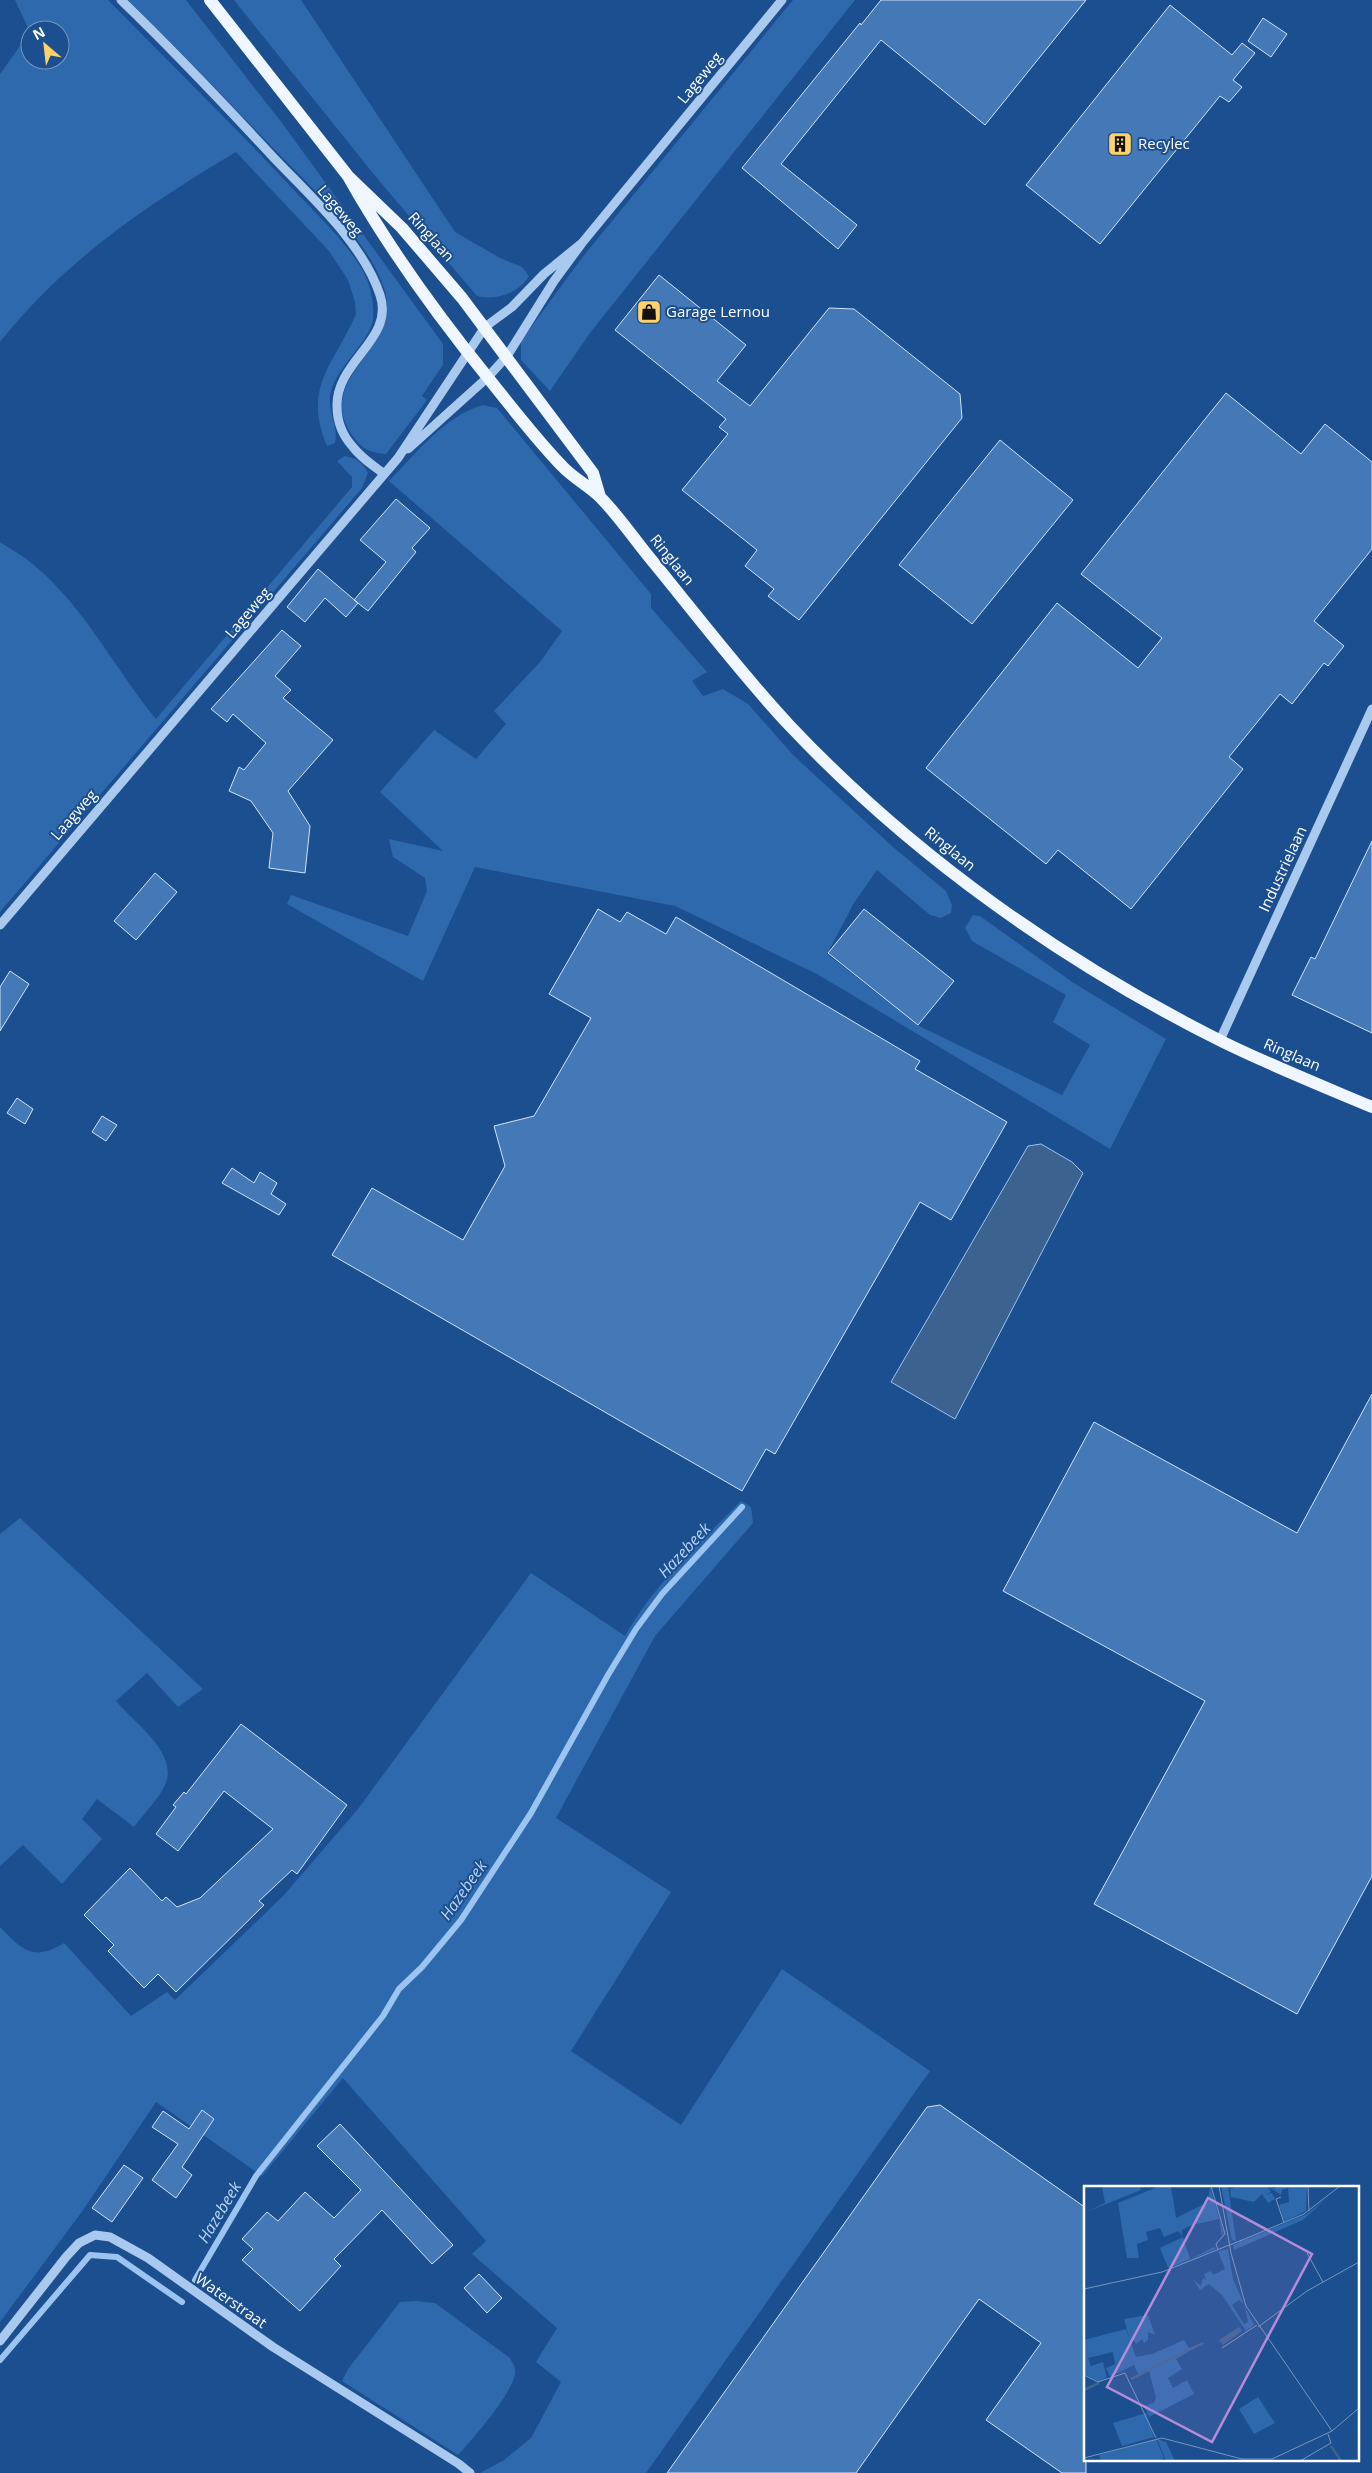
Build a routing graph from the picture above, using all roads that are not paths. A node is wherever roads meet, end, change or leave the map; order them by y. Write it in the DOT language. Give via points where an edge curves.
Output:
graph roads {
  1 [pos="122,0"];
  2 [pos="210,0"];
  3 [pos="782,0"];
  4 [pos="348,176"];
  5 [pos="582,243"];
  6 [pos="486,327"];
  7 [pos="467,353"];
  8 [pos="506,356"];
  9 [pos="488,377"];
  10 [pos="398,458"];
  11 [pos="384,474"];
  12 [pos="600,497"];
  13 [pos="1372,709"];
  14 [pos="171,725"];
  15 [pos="0,925"];
  16 [pos="1220,1040"];
  17 [pos="1372,1107"];
  18 [pos="0,2341"];
  19 [pos="470,2473"];
  1 -- 11 [label="street, Lageweg" via="341,229 369,271 381,296 383,314 377,334 348,369 337,392 337,420 353,448"];
  2 -- 4 [label="main road, Ringlaan"];
  3 -- 5 [label="street, Lageweg"];
  4 -- 6 [label="main road, Ringlaan" via="402,228"];
  4 -- 7 [label="main road, Ringlaan" via="378,229"];
  5 -- 6 [label="street, Lageweg"];
  5 -- 8 [label="street, Lageweg"];
  6 -- 7 [label="street, Lageweg"];
  6 -- 8 [label="main road, Ringlaan"];
  7 -- 9 [label="main road, Ringlaan"];
  7 -- 10 [label="street, Lageweg"];
  8 -- 9 [label="street, Lageweg"];
  8 -- 12 [label="main road, Ringlaan" via="593,473"];
  9 -- 10 [label="street, Lageweg"];
  9 -- 12 [label="main road, Ringlaan" via="564,469"];
  10 -- 11 [label="street, Lageweg"];
  11 -- 14 [label="street, Lageweg"];
  12 -- 16 [label="main road, Ringlaan" via="761,693 815,752 874,807 942,864 1029,928 1110,980"];
  13 -- 16 [label="street, Industrielaan"];
  14 -- 15 [label="street, Laagweg"];
  16 -- 17 [label="main road, Ringlaan"];
  18 -- 19 [label="street, Waterstraat" via="79,2243 95,2236 110,2237 148,2258 273,2347"];
}
